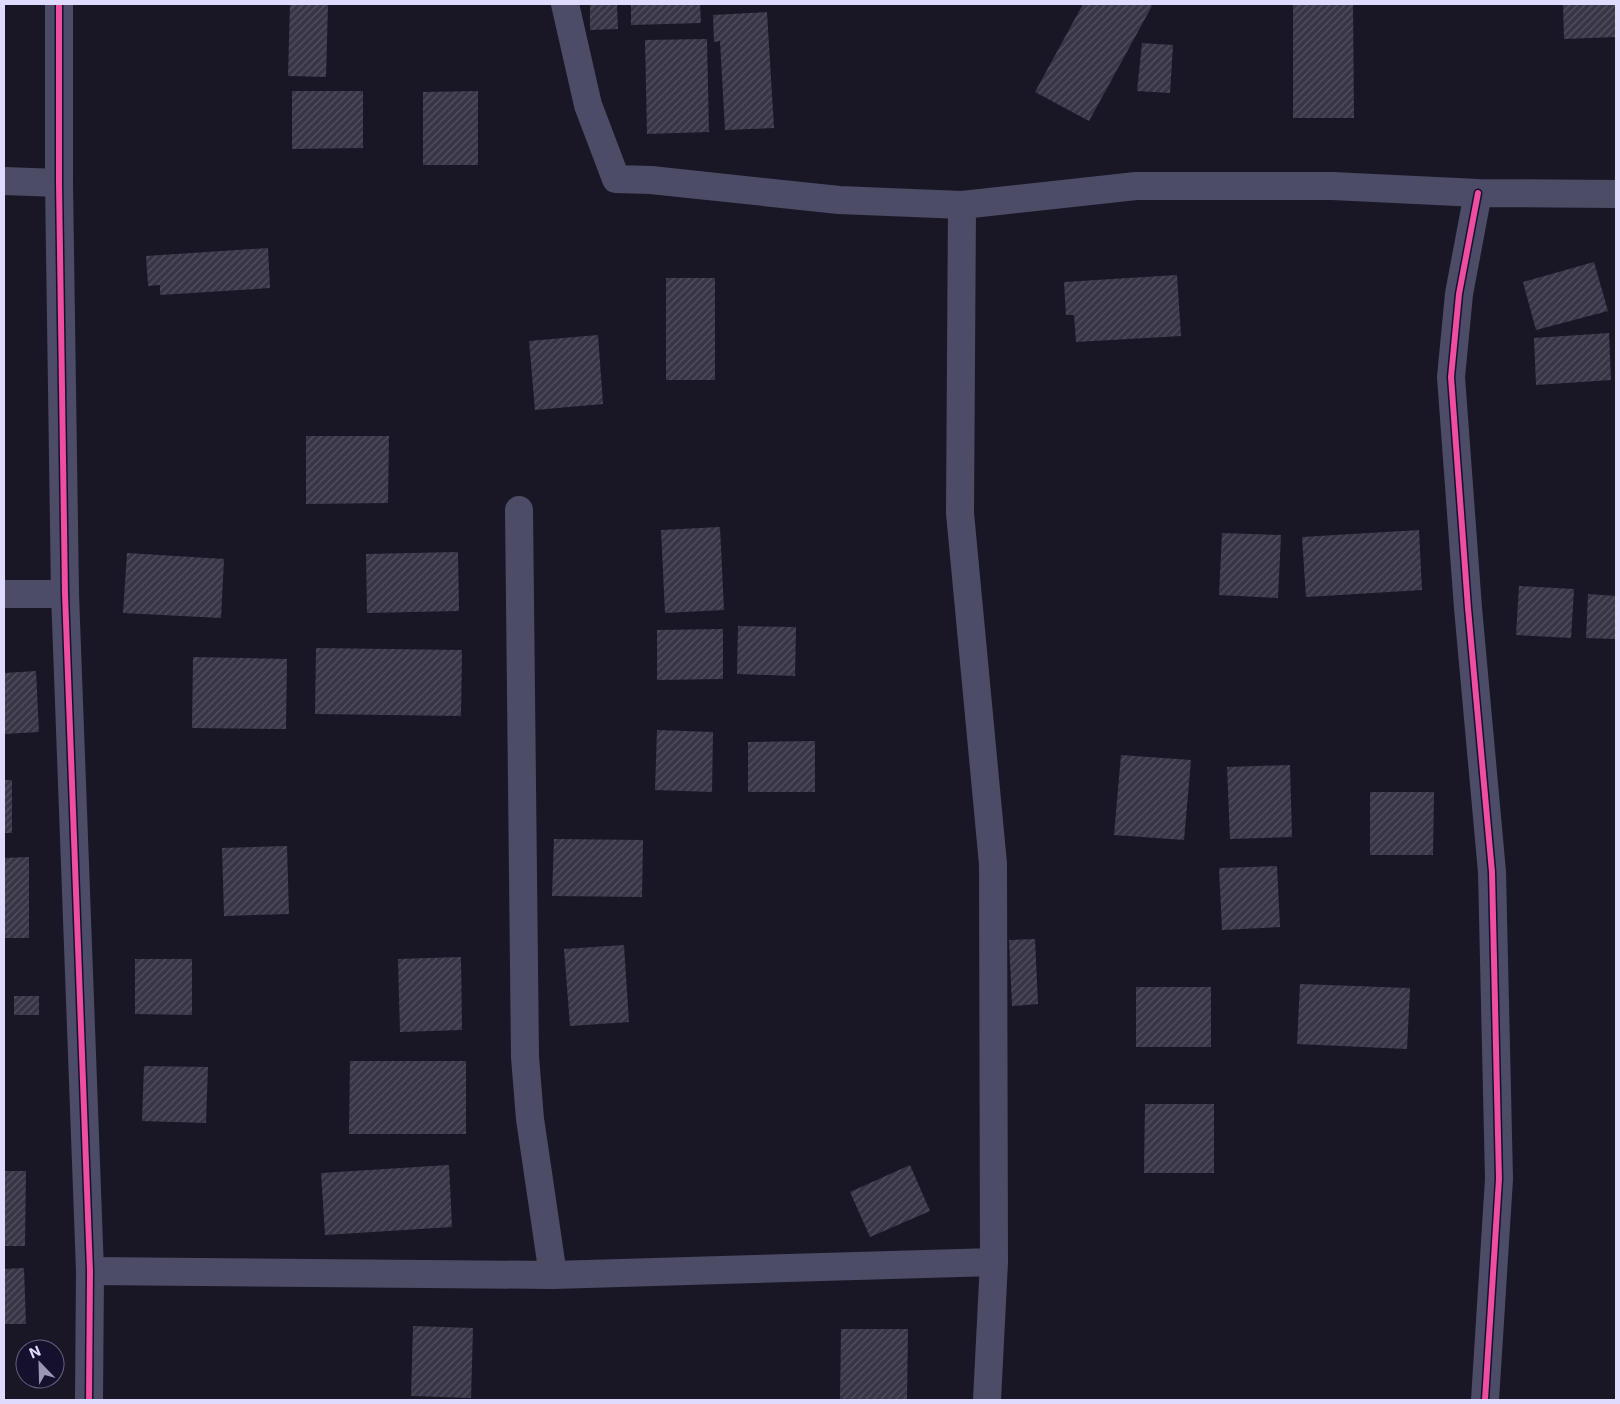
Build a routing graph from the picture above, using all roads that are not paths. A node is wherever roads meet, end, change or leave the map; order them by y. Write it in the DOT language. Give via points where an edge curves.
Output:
graph roads {
  1 [pos="59,4"];
  2 [pos="565,4"];
  3 [pos="4,181"];
  4 [pos="59,183"];
  5 [pos="1478,193"];
  6 [pos="1616,194"];
  7 [pos="962,206"];
  8 [pos="519,510"];
  9 [pos="4,594"];
  10 [pos="65,594"];
  11 [pos="994,1262"];
  12 [pos="90,1271"];
  13 [pos="553,1275"];
  14 [pos="89,1400"];
  15 [pos="987,1400"];
  16 [pos="1485,1400"];
  1 -- 4 [label="street"];
  2 -- 7 [label="street" via="588,105 616,179 838,200"];
  3 -- 4 [label="street"];
  4 -- 10 [label="street"];
  5 -- 6 [label="street"];
  5 -- 7 [label="street" via="1332,186 1136,186"];
  5 -- 16 [label="street" via="1459,294 1451,377 1492,872 1499,1179"];
  7 -- 11 [label="street" via="960,513 993,864"];
  8 -- 13 [label="street" via="525,1058 530,1119"];
  9 -- 10 [label="street"];
  10 -- 12 [label="street"];
  11 -- 13 [label="street"];
  11 -- 15 [label="street"];
  12 -- 13 [label="street"];
  12 -- 14 [label="street"];
}
